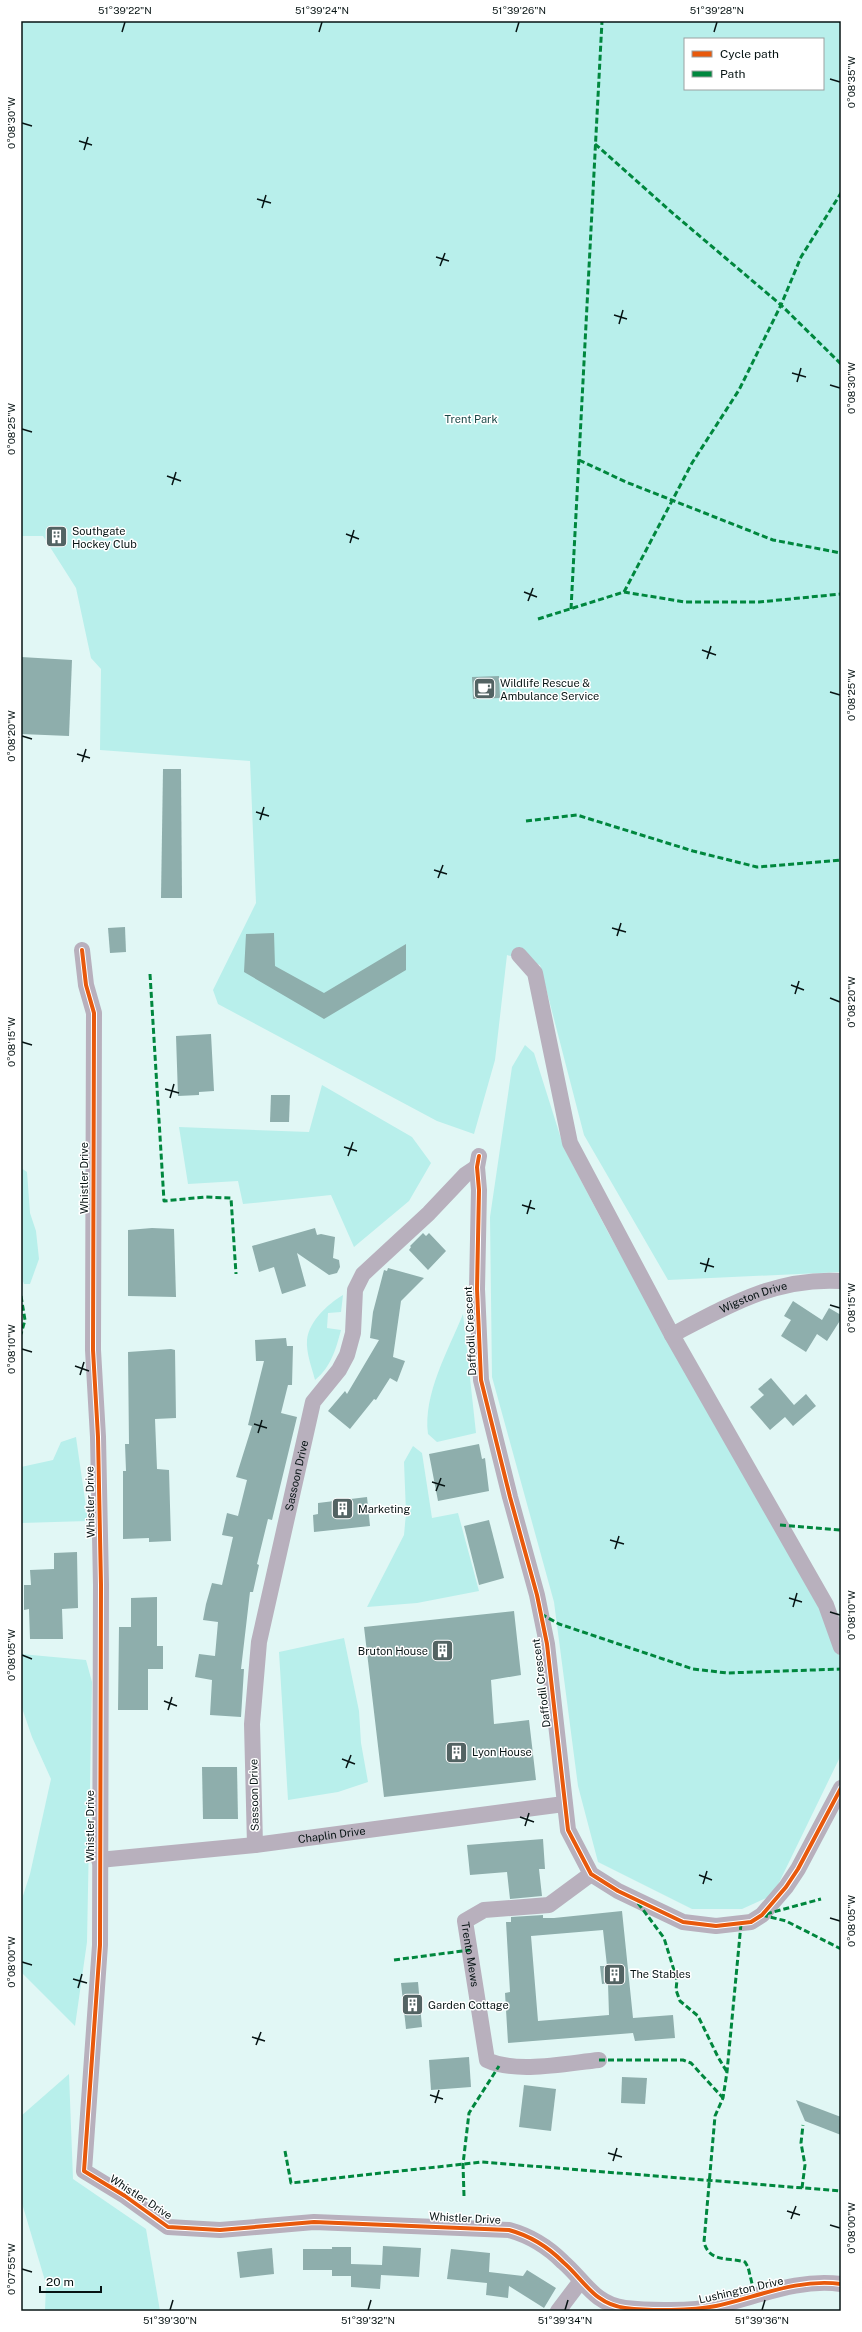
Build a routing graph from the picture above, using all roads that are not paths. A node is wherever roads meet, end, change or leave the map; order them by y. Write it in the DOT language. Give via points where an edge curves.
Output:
graph roads {
  1 [pos="82,950"];
  2 [pos="519,955"];
  3 [pos="478,1162"];
  4 [pos="841,1281"];
  5 [pos="672,1335"];
  6 [pos="841,1647"];
  7 [pos="841,1788"];
  8 [pos="564,1804"];
  9 [pos="255,1845"];
  10 [pos="99,1860"];
  11 [pos="591,1874"];
  12 [pos="599,2060"];
  13 [pos="580,2282"];
  14 [pos="841,2284"];
  15 [pos="717,2309"];
  16 [pos="558,2311"];
  1 -- 10 [label="street, Whistler Drive" via="86,985 94,1013 93,1342 101,1585"];
  2 -- 5 [label="street" via="535,973 570,1143"];
  3 -- 8 [label="street, Daffodil Crescent" via="476,1289 481,1380 547,1644"];
  3 -- 9 [label="street, Sassoon Drive" via="429,1213 362,1274 355,1290 353,1333 347,1355 339,1370 313,1402 259,1642 252,1724"];
  4 -- 5 [label="street, Wigston Drive" via="782,1285 752,1294"];
  5 -- 6 [label="street" via="826,1605"];
  7 -- 11 [label="street" via="794,1875 778,1899 751,1922 716,1926 683,1922 618,1891"];
  8 -- 9 [label="street, Chaplin Drive"];
  8 -- 11 [label="street, Daffodil Crescent" via="568,1830"];
  9 -- 10 [label="street, Chaplin Drive"];
  10 -- 13 [label="street, Whistler Drive" via="100,1946 84,2171 168,2227 220,2230 314,2222 509,2230 531,2236 565,2263"];
  11 -- 12 [label="street, Trento Mews" via="549,1905 484,1910 465,1921 487,2060 499,2066 528,2066"];
  13 -- 15 [label="street, Lushington Drive" via="594,2295 624,2308"];
  13 -- 16 [label="street"];
  14 -- 15 [label="street, Lushington Drive" via="810,2282"];
}
